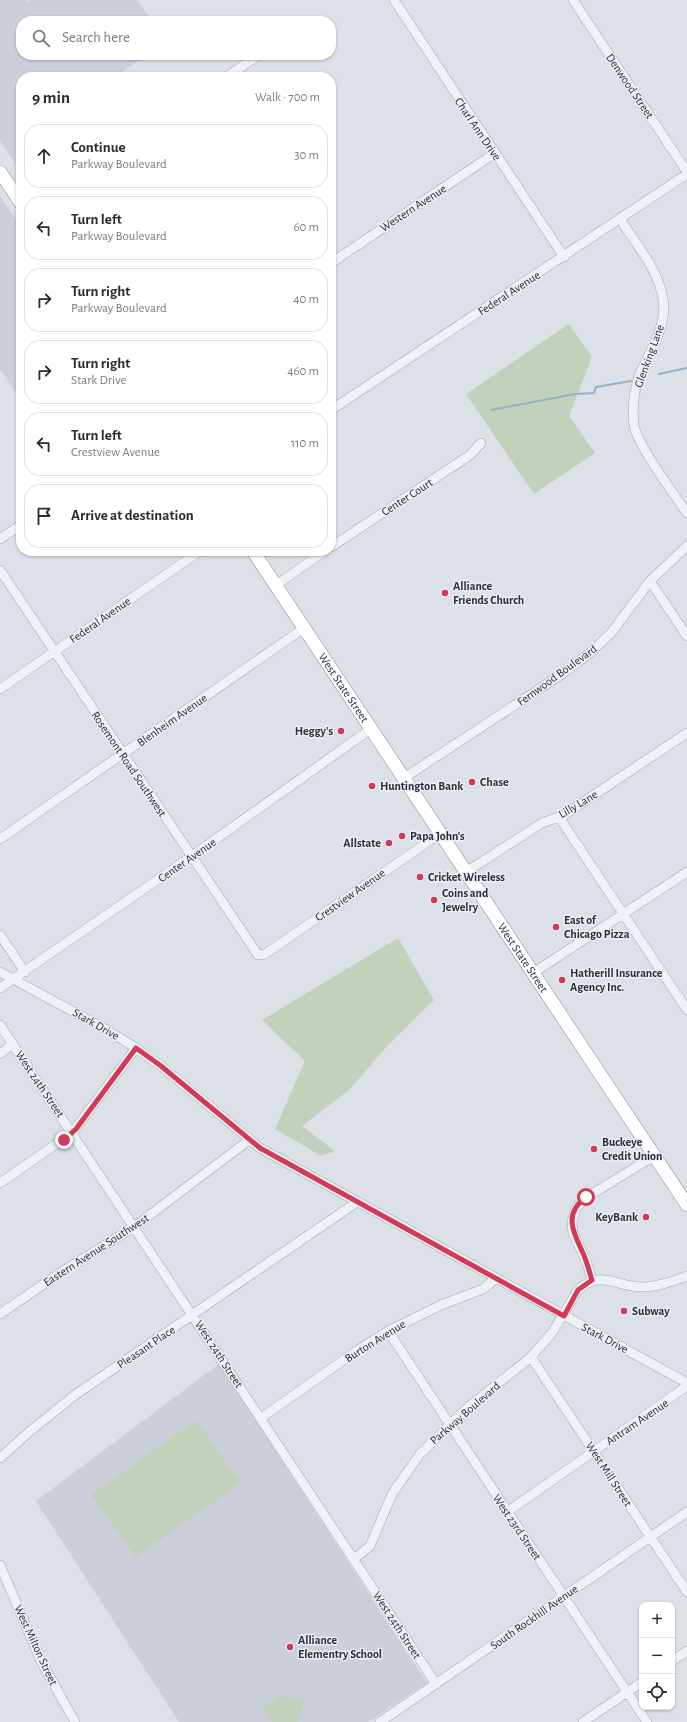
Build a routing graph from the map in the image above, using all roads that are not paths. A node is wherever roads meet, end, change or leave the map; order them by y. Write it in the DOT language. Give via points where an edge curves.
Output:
graph roads {
  1 [pos="394,0"];
  2 [pos="573,0"];
  3 [pos="252,60"];
  4 [pos="234,72"];
  5 [pos="495,153"];
  6 [pos="0,172"];
  7 [pos="687,173"];
  8 [pos="16,196"];
  9 [pos="620,219"];
  10 [pos="564,257"];
  11 [pos="336,260"];
  12 [pos="336,407"];
  13 [pos="481,443"];
  14 [pos="687,513"];
  15 [pos="16,528"];
  16 [pos="0,539"];
  17 [pos="336,544"];
  18 [pos="687,546"];
  19 [pos="193,556"];
  20 [pos="256,556"];
  21 [pos="318,556"];
  22 [pos="0,570"];
  23 [pos="650,581"];
  24 [pos="276,585"];
  25 [pos="304,628"];
  26 [pos="687,636"];
  27 [pos="54,652"];
  28 [pos="0,689"];
  29 [pos="372,728"];
  30 [pos="687,732"];
  31 [pos="123,754"];
  32 [pos="404,778"];
  33 [pos="559,817"];
  34 [pos="441,833"];
  35 [pos="0,839"];
  36 [pos="192,856"];
  37 [pos="466,872"];
  38 [pos="687,872"];
  39 [pos="623,914"];
  40 [pos="0,935"];
  41 [pos="260,956"];
  42 [pos="0,972"];
  43 [pos="25,972"];
  44 [pos="533,973"];
  45 [pos="14,979"];
  46 [pos="0,988"];
  47 [pos="687,1010"];
  48 [pos="0,1025"];
  49 [pos="13,1044"];
  50 [pos="136,1048"];
  51 [pos="0,1054"];
  52 [pos="72,1133"];
  53 [pos="249,1140"];
  54 [pos="654,1156"];
  55 [pos="0,1183"];
  56 [pos="357,1202"];
  57 [pos="687,1205"];
  58 [pos="134,1227"];
  59 [pos="687,1276"];
  60 [pos="496,1278"];
  61 [pos="592,1280"];
  62 [pos="0,1314"];
  63 [pos="193,1315"];
  64 [pos="564,1316"];
  65 [pos="388,1331"];
  66 [pos="531,1357"];
  67 [pos="687,1383"];
  68 [pos="687,1386"];
  69 [pos="261,1418"];
  70 [pos="449,1424"];
  71 [pos="594,1451"];
  72 [pos="0,1458"];
  73 [pos="507,1512"];
  74 [pos="687,1512"];
  75 [pos="651,1537"];
  76 [pos="354,1559"];
  77 [pos="0,1565"];
  78 [pos="687,1592"];
  79 [pos="564,1596"];
  80 [pos="687,1650"];
  81 [pos="675,1659"];
  82 [pos="436,1684"];
  83 [pos="639,1684"];
  84 [pos="627,1692"];
  85 [pos="75,1722"];
  86 [pos="380,1722"];
  87 [pos="583,1722"];
  88 [pos="647,1722"];
  1 -- 5 [label="street, Charl Ann Drive"];
  2 -- 7 [label="street, Denwood Street"];
  3 -- 4 [label="street"];
  5 -- 10 [label="street, Charl Ann Drive"];
  5 -- 11 [label="street, Western Avenue"];
  6 -- 8 [label="highway"];
  7 -- 9 [label="street, Federal Avenue"];
  9 -- 10 [label="street, Federal Avenue"];
  9 -- 14 [label="street, Glenking Lane" via="651,268 663,298 661,324 635,395 635,430 651,460"];
  10 -- 12 [label="street, Federal Avenue"];
  13 -- 17 [label="street, Center Court" via="470,455"];
  15 -- 16 [label="street"];
  18 -- 23 [label="street, Fernwood Boulevard"];
  19 -- 27 [label="street, Federal Avenue"];
  20 -- 24 [label="highway, West State Street"];
  21 -- 24 [label="street"];
  22 -- 27 [label="street, Rosemont Road Southwest"];
  23 -- 26 [label="street"];
  23 -- 32 [label="street, Fernwood Boulevard" via="611,633 578,663"];
  24 -- 25 [label="highway, West State Street"];
  25 -- 29 [label="highway, West State Street"];
  25 -- 31 [label="street, Blenheim Avenue"];
  27 -- 28 [label="street, Federal Avenue"];
  27 -- 31 [label="street, Rosemont Road Southwest"];
  29 -- 32 [label="highway, West State Street"];
  29 -- 36 [label="street, Center Avenue"];
  30 -- 33 [label="street, Lilly Lane"];
  31 -- 35 [label="street, Blenheim Avenue"];
  31 -- 36 [label="street, Rosemont Road Southwest"];
  32 -- 34 [label="highway, West State Street"];
  33 -- 37 [label="street, Lilly Lane" via="542,823"];
  33 -- 39 [label="street"];
  34 -- 37 [label="highway, West State Street"];
  34 -- 41 [label="street, Crestview Avenue"];
  36 -- 41 [label="street, Rosemont Road Southwest" via="255,953"];
  36 -- 43 [label="street, Center Avenue"];
  37 -- 44 [label="highway, West State Street"];
  38 -- 39 [label="street"];
  39 -- 44 [label="street"];
  39 -- 47 [label="street"];
  40 -- 43 [label="street"];
  42 -- 45 [label="street, Stark Drive"];
  43 -- 45 [label="street, Center Avenue"];
  44 -- 54 [label="highway, West State Street"];
  45 -- 46 [label="street, Center Avenue"];
  45 -- 50 [label="street, Stark Drive"];
  48 -- 49 [label="street, West 24th Street"];
  49 -- 51 [label="street"];
  49 -- 52 [label="street, West 24th Street"];
  50 -- 52 [label="street"];
  50 -- 53 [label="street, Stark Drive"];
  52 -- 55 [label="street"];
  52 -- 58 [label="street, West 24th Street"];
  53 -- 56 [label="street, Stark Drive"];
  53 -- 58 [label="street, Eastern Avenue Southwest"];
  54 -- 57 [label="highway, West State Street"];
  54 -- 61 [label="street" via="586,1197 576,1208 572,1222 573,1233"];
  56 -- 60 [label="street, Stark Drive"];
  56 -- 63 [label="street, Pleasant Place"];
  58 -- 62 [label="street, Eastern Avenue Southwest"];
  58 -- 63 [label="street, West 24th Street"];
  59 -- 61 [label="street" via="643,1287 627,1286 607,1279"];
  60 -- 64 [label="street, Stark Drive"];
  60 -- 65 [label="street, Burton Avenue" via="483,1289 441,1305"];
  61 -- 64 [label="street, Parkway Boulevard" via="578,1290"];
  63 -- 69 [label="street, West 24th Street"];
  63 -- 72 [label="street, Pleasant Place" via="75,1395"];
  64 -- 66 [label="street, Parkway Boulevard"];
  64 -- 67 [label="street, Stark Drive"];
  65 -- 69 [label="street, Burton Avenue"];
  65 -- 70 [label="street, West 23rd Street"];
  66 -- 70 [label="street, Parkway Boulevard"];
  66 -- 71 [label="street, West Mill Street"];
  68 -- 71 [label="street, Antram Avenue"];
  69 -- 76 [label="street, West 24th Street"];
  70 -- 73 [label="street, West 23rd Street"];
  70 -- 76 [label="street, Parkway Boulevard" via="411,1466 387,1505 370,1546"];
  71 -- 73 [label="street, Antram Avenue"];
  71 -- 75 [label="street, West Mill Street"];
  73 -- 79 [label="street, West 23rd Street"];
  74 -- 75 [label="street, South Rockhill Avenue"];
  75 -- 78 [label="street, West Mill Street"];
  75 -- 79 [label="street, South Rockhill Avenue"];
  76 -- 82 [label="street, West 24th Street"];
  77 -- 85 [label="street, West Milton Street" via="41,1661"];
  79 -- 82 [label="street, South Rockhill Avenue"];
  79 -- 84 [label="street, West 23rd Street"];
  80 -- 81 [label="street"];
  82 -- 86 [label="street, South Rockhill Avenue"];
  83 -- 84 [label="street"];
  84 -- 87 [label="street"];
  84 -- 88 [label="street, West 23rd Street"];
}
